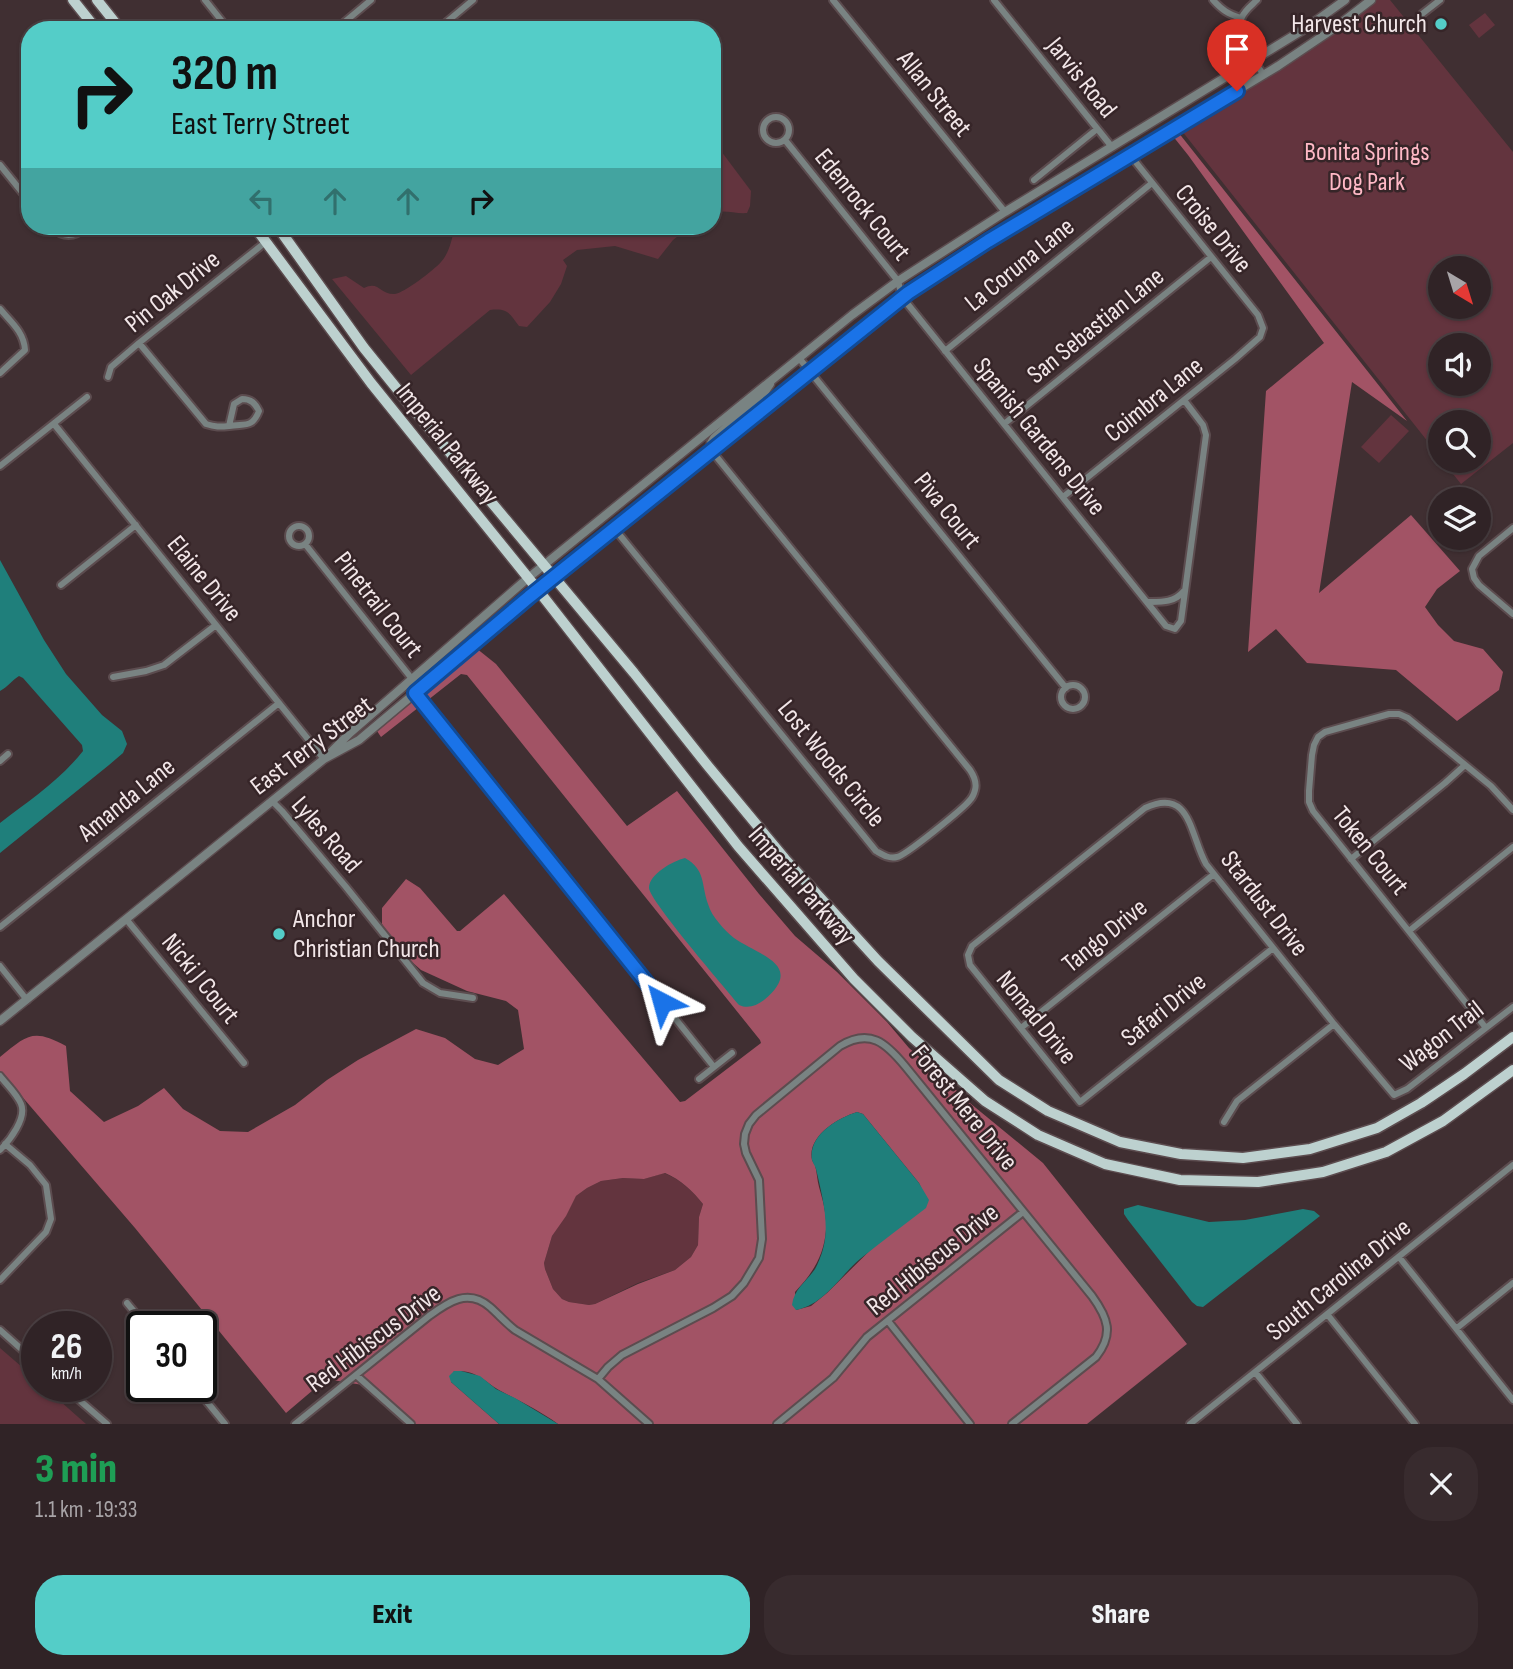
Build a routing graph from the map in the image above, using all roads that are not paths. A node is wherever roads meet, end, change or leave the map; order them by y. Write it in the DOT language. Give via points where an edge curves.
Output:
graph roads {
  1 [pos="73,0"];
  2 [pos="97,0"];
  3 [pos="205,0"];
  4 [pos="371,0"];
  5 [pos="473,0"];
  6 [pos="833,0"];
  7 [pos="994,0"];
  8 [pos="1213,0"];
  9 [pos="1257,0"];
  10 [pos="1345,0"];
  11 [pos="1371,0"];
  12 [pos="1440,0"];
  13 [pos="1422,14"];
  14 [pos="1241,18"];
  15 [pos="90,21"];
  16 [pos="114,21"];
  17 [pos="222,21"];
  18 [pos="346,21"];
  19 [pos="448,21"];
  20 [pos="1254,61"];
  21 [pos="1264,75"];
  22 [pos="1097,129"];
  23 [pos="785,140"];
  24 [pos="1112,147"];
  25 [pos="1130,155"];
  26 [pos="0,165"];
  27 [pos="1034,180"];
  28 [pos="1152,183"];
  29 [pos="21,191"];
  30 [pos="1005,212"];
  31 [pos="262,235"];
  32 [pos="283,235"];
  33 [pos="267,241"];
  34 [pos="1211,257"];
  35 [pos="898,281"];
  36 [pos="901,297"];
  37 [pos="0,309"];
  38 [pos="1263,328"];
  39 [pos="139,343"];
  40 [pos="945,351"];
  41 [pos="799,358"];
  42 [pos="809,370"];
  43 [pos="0,373"];
  44 [pos="108,377"];
  45 [pos="773,379"];
  46 [pos="87,397"];
  47 [pos="1184,400"];
  48 [pos="54,424"];
  49 [pos="1004,424"];
  50 [pos="229,426"];
  51 [pos="711,450"];
  52 [pos="0,466"];
  53 [pos="1063,497"];
  54 [pos="136,525"];
  55 [pos="614,528"];
  56 [pos="1513,528"];
  57 [pos="305,544"];
  58 [pos="544,565"];
  59 [pos="554,577"];
  60 [pos="528,578"];
  61 [pos="61,585"];
  62 [pos="1185,589"];
  63 [pos="538,590"];
  64 [pos="1147,602"];
  65 [pos="1513,614"];
  66 [pos="216,625"];
  67 [pos="113,677"];
  68 [pos="412,679"];
  69 [pos="1066,688"];
  70 [pos="417,691"];
  71 [pos="279,703"];
  72 [pos="8,754"];
  73 [pos="324,760"];
  74 [pos="0,761"];
  75 [pos="1465,765"];
  76 [pos="272,801"];
  77 [pos="1513,810"];
  78 [pos="1513,847"];
  79 [pos="1351,859"];
  80 [pos="1214,874"];
  81 [pos="126,919"];
  82 [pos="0,928"];
  83 [pos="1409,931"];
  84 [pos="1273,948"];
  85 [pos="968,955"];
  86 [pos="0,966"];
  87 [pos="473,998"];
  88 [pos="27,1000"];
  89 [pos="1513,1007"];
  90 [pos="0,1021"];
  91 [pos="1334,1024"];
  92 [pos="1021,1028"];
  93 [pos="1486,1028"];
  94 [pos="1513,1037"];
  95 [pos="732,1053"];
  96 [pos="244,1063"];
  97 [pos="714,1067"];
  98 [pos="1513,1070"];
  99 [pos="0,1076"];
  100 [pos="699,1079"];
  101 [pos="1394,1095"];
  102 [pos="1080,1102"];
  103 [pos="1224,1122"];
  104 [pos="3,1147"];
  105 [pos="1513,1165"];
  106 [pos="1023,1212"];
  107 [pos="1399,1257"];
  108 [pos="0,1280"];
  109 [pos="1513,1283"];
  110 [pos="127,1303"];
  111 [pos="134,1311"];
  112 [pos="1327,1314"];
  113 [pos="888,1321"];
  114 [pos="1457,1328"];
  115 [pos="0,1331"];
  116 [pos="21,1349"];
  117 [pos="1255,1372"];
  118 [pos="356,1375"];
  119 [pos="598,1379"];
  120 [pos="1513,1400"];
  121 [pos="82,1402"];
  122 [pos="207,1402"];
  123 [pos="107,1424"];
  124 [pos="225,1424"];
  125 [pos="295,1424"];
  126 [pos="411,1424"];
  127 [pos="649,1424"];
  128 [pos="777,1424"];
  129 [pos="970,1424"];
  130 [pos="1012,1424"];
  131 [pos="1190,1424"];
  132 [pos="1297,1424"];
  133 [pos="1415,1424"];
  1 -- 15 [label="main road"];
  2 -- 16 [label="main road"];
  3 -- 17 [label="street"];
  4 -- 18 [label="street"];
  5 -- 19 [label="street"];
  6 -- 30 [label="street, Allan Street"];
  7 -- 22 [label="street, Jarvis Road"];
  8 -- 14 [label="street" via="1221,10"];
  9 -- 14 [label="street"];
  10 -- 20 [label="street"];
  11 -- 21 [label="street, East Terry Street"];
  12 -- 13 [label="street"];
  14 -- 20 [label="street" via="1240,28"];
  20 -- 21 [label="street"];
  20 -- 24 [label="street"];
  21 -- 25 [label="street, East Terry Street"];
  22 -- 24 [label="street, Jarvis Road"];
  22 -- 27 [label="street"];
  23 -- 23 [label="street, Edenrock Court" via="789,128 784,120 776,117 766,122 767,139 774,143"];
  23 -- 35 [label="street, Edenrock Court"];
  24 -- 30 [label="street"];
  25 -- 28 [label="street, Croise Drive"];
  25 -- 36 [label="street, East Terry Street"];
  26 -- 29 [label="street"];
  28 -- 34 [label="street, Croise Drive"];
  28 -- 40 [label="street, La Coruna Lane"];
  30 -- 35 [label="street"];
  31 -- 33 [label="main road, Imperial Parkway"];
  32 -- 58 [label="main road, Imperial Parkway" via="364,348"];
  33 -- 39 [label="street, Pin Oak Drive"];
  33 -- 60 [label="main road, Imperial Parkway" via="371,383"];
  34 -- 38 [label="street, Croise Drive" via="1258,315"];
  34 -- 49 [label="street, San Sebastian Lane"];
  35 -- 36 [label="street, Edenrock Court"];
  35 -- 41 [label="street"];
  36 -- 40 [label="street, Spanish Gardens Drive"];
  36 -- 42 [label="street, East Terry Street"];
  37 -- 43 [label="street" via="25,340 25,350"];
  38 -- 47 [label="street, Coimbra Lane" via="1260,337"];
  39 -- 44 [label="street, Pin Oak Drive" via="111,368"];
  39 -- 50 [label="street" via="206,424"];
  40 -- 49 [label="street, Spanish Gardens Drive"];
  41 -- 42 [label="street, Piva Court"];
  41 -- 45 [label="street"];
  42 -- 51 [label="street, East Terry Street"];
  42 -- 69 [label="street, Piva Court"];
  45 -- 51 [label="street" via="762,396 713,438"];
  45 -- 58 [label="street"];
  46 -- 48 [label="street"];
  47 -- 53 [label="street, Coimbra Lane"];
  47 -- 62 [label="street, Spanish Gardens Drive" via="1206,435"];
  48 -- 52 [label="street"];
  48 -- 54 [label="street, Elaine Drive"];
  49 -- 53 [label="street, Spanish Gardens Drive"];
  50 -- 50 [label="street" via="248,425 256,419 256,404 242,398 234,404"];
  51 -- 55 [label="street, East Terry Street"];
  51 -- 55 [label="street, Lost Woods Circle" via="970,770 975,779 971,800 930,834 897,857 876,851"];
  53 -- 64 [label="street, Spanish Gardens Drive"];
  54 -- 61 [label="street"];
  54 -- 66 [label="street, Elaine Drive"];
  55 -- 59 [label="street, East Terry Street"];
  56 -- 65 [label="street" via="1479,556 1472,569 1479,585"];
  57 -- 68 [label="street, Pinetrail Court"];
  58 -- 59 [label="main road, Imperial Parkway"];
  58 -- 60 [label="street"];
  59 -- 63 [label="street, East Terry Street"];
  59 -- 94 [label="main road, Imperial Parkway" via="785,859 878,961 999,1080 1048,1111 1120,1142 1181,1154 1243,1158 1310,1150 1377,1128 1422,1103"];
  60 -- 63 [label="main road, Imperial Parkway"];
  60 -- 68 [label="street"];
  62 -- 64 [label="street" via="1168,602"];
  62 -- 64 [label="street, Spanish Gardens Drive" via="1181,621 1175,629"];
  63 -- 70 [label="street, East Terry Street"];
  63 -- 98 [label="main road, Imperial Parkway" via="737,846 854,979 985,1101 1038,1135 1105,1164 1180,1180 1258,1182 1323,1172 1386,1152 1443,1121"];
  66 -- 67 [label="street" via="164,666"];
  66 -- 71 [label="street, Elaine Drive"];
  68 -- 70 [label="street, Pinetrail Court"];
  68 -- 73 [label="street"];
  70 -- 73 [label="street, East Terry Street" via="359,740"];
  70 -- 97 [label="street, Pinetrail Court"];
  71 -- 73 [label="street, Elaine Drive"];
  71 -- 82 [label="street, Amanda Lane"];
  72 -- 74 [label="street"];
  73 -- 76 [label="street, East Terry Street"];
  75 -- 77 [label="street, Token Court"];
  75 -- 79 [label="street"];
  75 -- 79 [label="street, Token Court" via="1399,714 1347,725 1318,737 1312,755 1310,802"];
  76 -- 81 [label="street, East Terry Street"];
  76 -- 87 [label="street, Lyles Road" via="423,983 440,993"];
  78 -- 83 [label="street"];
  79 -- 83 [label="street, Token Court"];
  80 -- 84 [label="street, Stardust Drive"];
  80 -- 85 [label="street, Stardust Drive" via="1183,810 1154,804 972,946"];
  80 -- 92 [label="street, Tango Drive"];
  81 -- 88 [label="street, East Terry Street"];
  81 -- 96 [label="street, Nicki J Court"];
  83 -- 93 [label="street, Token Court"];
  84 -- 91 [label="street, Stardust Drive"];
  84 -- 102 [label="street, Safari Drive"];
  85 -- 92 [label="street, Nomad Drive" via="970,965"];
  86 -- 88 [label="street"];
  88 -- 90 [label="street, East Terry Street"];
  89 -- 93 [label="street, Wagon Trail"];
  91 -- 101 [label="street, Stardust Drive"];
  91 -- 103 [label="street" via="1237,1101"];
  92 -- 102 [label="street, Nomad Drive"];
  93 -- 101 [label="street, Wagon Trail"];
  95 -- 97 [label="street"];
  97 -- 100 [label="street"];
  99 -- 104 [label="street" via="22,1108 17,1127"];
  104 -- 108 [label="street" via="30,1165 46,1185 51,1219 46,1231"];
  105 -- 107 [label="street, South Carolina Drive"];
  106 -- 113 [label="street, Red Hibiscus Drive"];
  106 -- 119 [label="street, Forest Mere Drive" via="892,1050 873,1039 850,1040 749,1124 744,1144 759,1180 762,1239 759,1258 744,1283 725,1301 622,1354"];
  106 -- 130 [label="street, Forest Mere Drive" via="1096,1301 1107,1328 1096,1357"];
  107 -- 112 [label="street, South Carolina Drive"];
  107 -- 114 [label="street"];
  109 -- 114 [label="street"];
  110 -- 111 [label="street"];
  112 -- 117 [label="street, South Carolina Drive"];
  112 -- 133 [label="street"];
  113 -- 128 [label="street, Red Hibiscus Drive" via="833,1378"];
  113 -- 129 [label="street"];
  114 -- 120 [label="street"];
  115 -- 116 [label="street"];
  117 -- 131 [label="street, South Carolina Drive"];
  117 -- 132 [label="street"];
  118 -- 119 [label="street, Red Hibiscus Drive" via="448,1302 465,1298 485,1303 506,1324"];
  118 -- 125 [label="street, Red Hibiscus Drive"];
  118 -- 126 [label="street"];
  119 -- 127 [label="street, Red Hibiscus Drive"];
  121 -- 123 [label="street"];
  122 -- 124 [label="street"];
}
